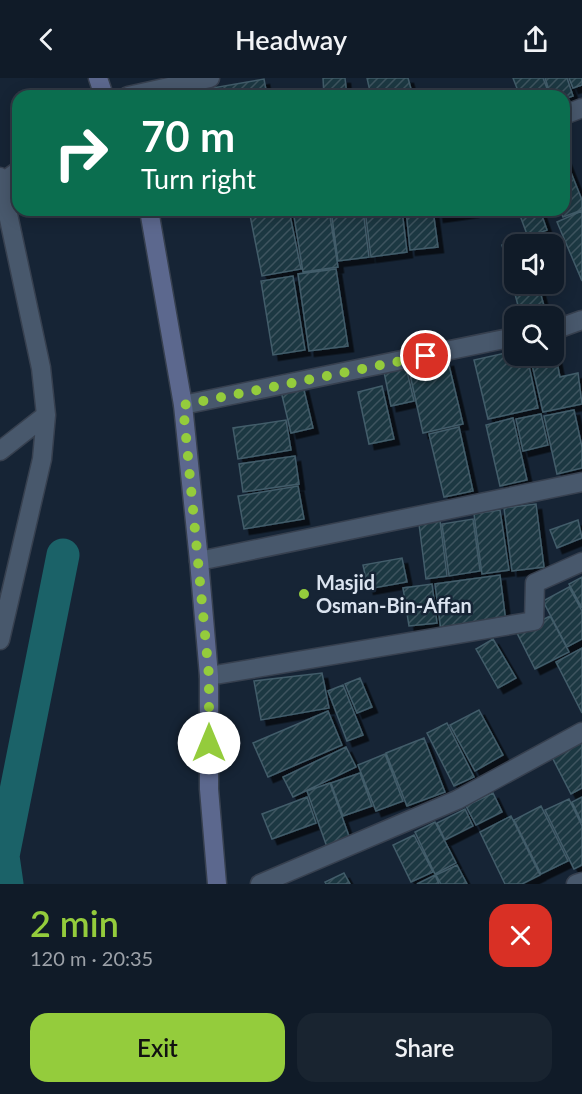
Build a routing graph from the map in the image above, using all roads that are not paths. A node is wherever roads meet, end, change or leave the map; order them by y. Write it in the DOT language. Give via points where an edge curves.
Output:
graph roads {
  1 [pos="210,78"];
  2 [pos="155,90"];
  3 [pos="1,181"];
  4 [pos="150,216"];
  5 [pos="582,320"];
  6 [pos="564,326"];
  7 [pos="504,340"];
  8 [pos="183,405"];
  9 [pos="46,415"];
  10 [pos="0,451"];
  11 [pos="582,482"];
  12 [pos="199,561"];
  13 [pos="582,562"];
  14 [pos="0,640"];
  15 [pos="209,676"];
  16 [pos="582,732"];
  17 [pos="582,882"];
  18 [pos="217,884"];
  19 [pos="260,884"];
  20 [pos="576,884"];
  1 -- 2 [label="street"];
  3 -- 9 [label="street"];
  4 -- 8 [label="street"];
  5 -- 6 [label="street"];
  7 -- 8 [label="street"];
  8 -- 12 [label="street"];
  9 -- 10 [label="street"];
  9 -- 14 [label="street" via="42,459"];
  11 -- 12 [label="street"];
  12 -- 15 [label="street"];
  13 -- 15 [label="street" via="535,583 534,621"];
  15 -- 18 [label="street" via="209,789"];
  16 -- 19 [label="street" via="457,800"];
  17 -- 20 [label="street"];
}
